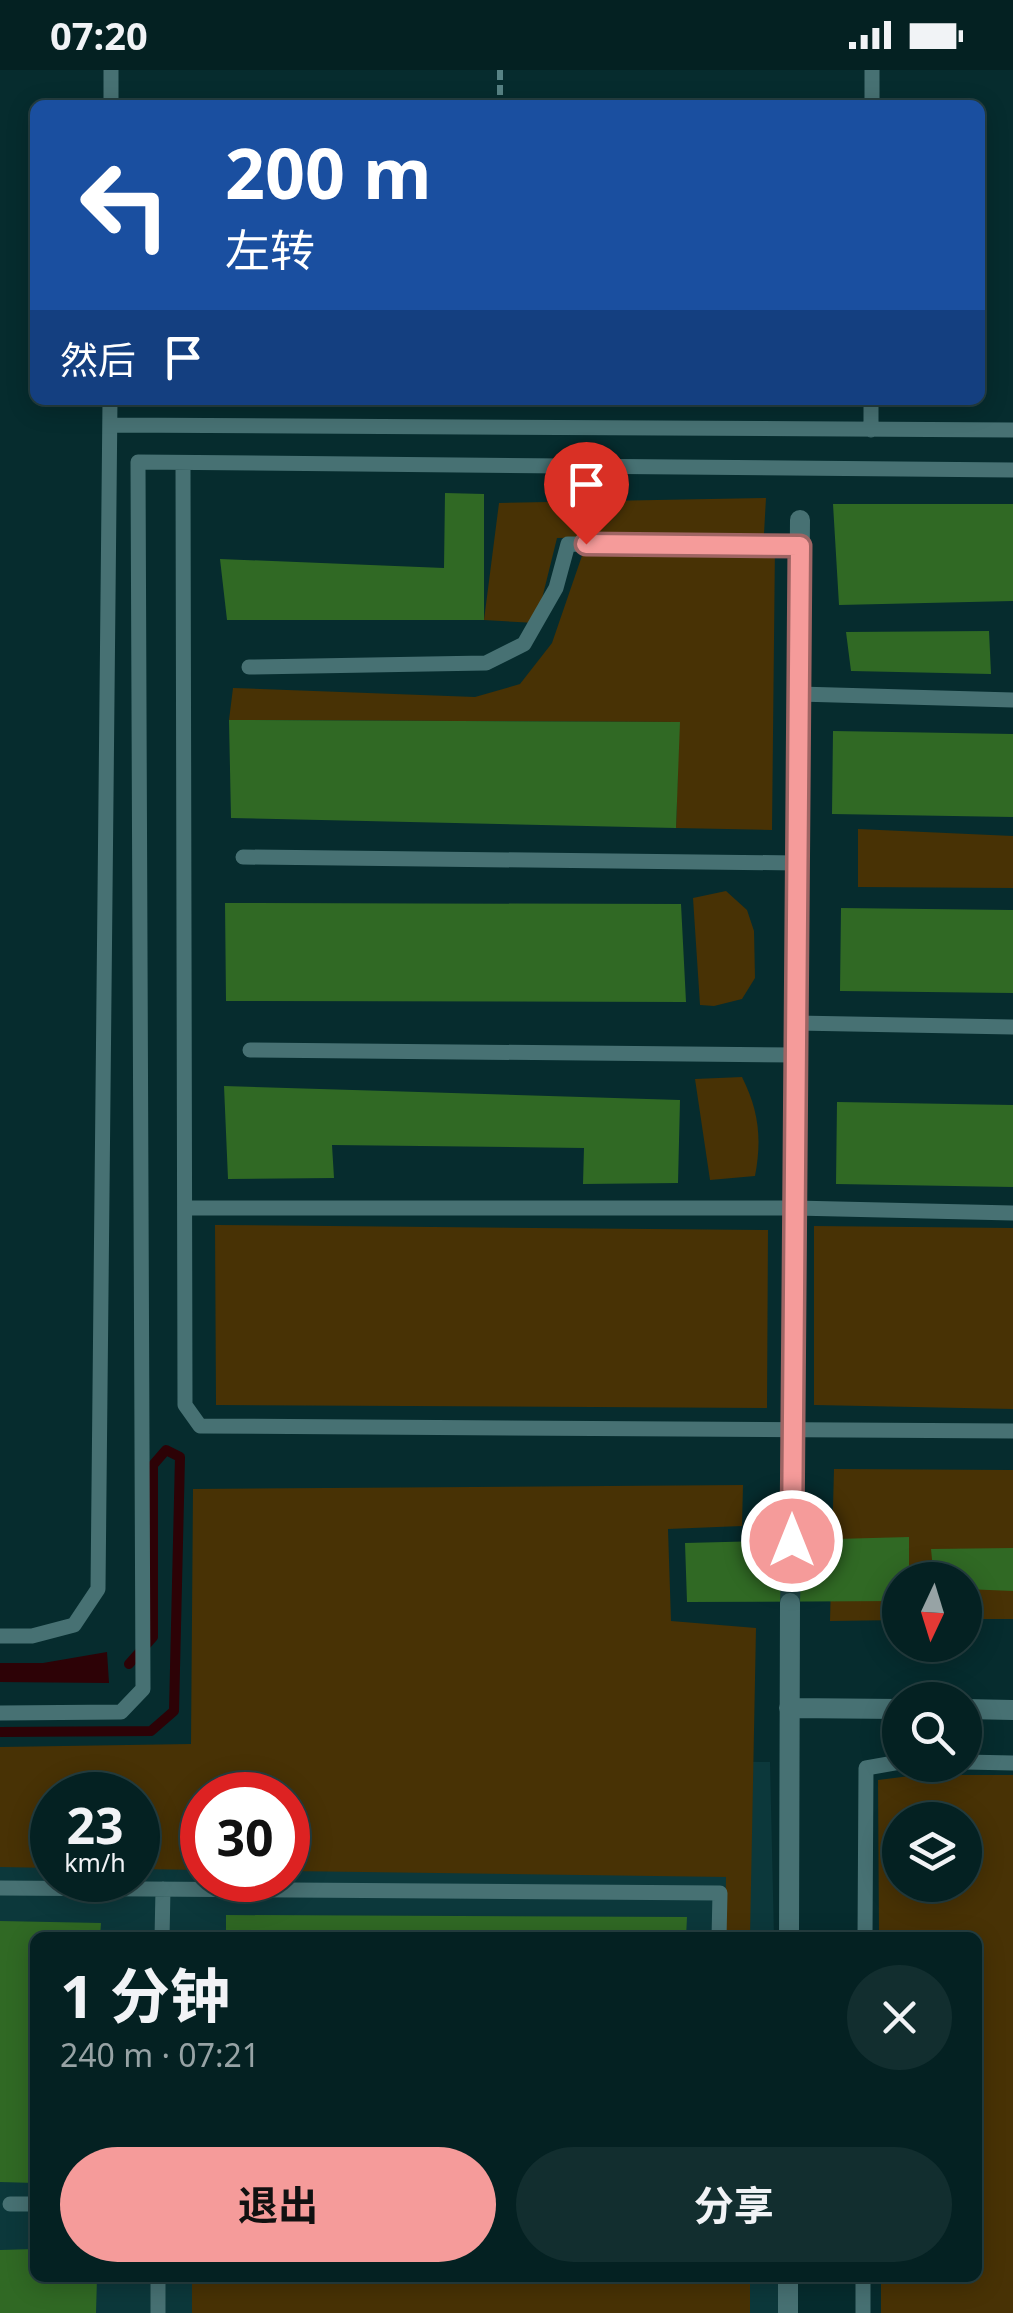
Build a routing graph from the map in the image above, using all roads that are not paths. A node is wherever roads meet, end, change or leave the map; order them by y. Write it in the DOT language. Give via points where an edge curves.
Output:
graph roads {
  1 [pos="111,70"];
  2 [pos="872,70"];
  3 [pos="111,100"];
  4 [pos="872,100"];
  5 [pos="110,405"];
  6 [pos="871,405"];
  7 [pos="110,425"];
  8 [pos="871,430"];
  9 [pos="1013,430"];
  10 [pos="183,463"];
  11 [pos="1013,470"];
  12 [pos="800,520"];
  13 [pos="800,546"];
  14 [pos="249,667"];
  15 [pos="799,694"];
  16 [pos="1013,700"];
  17 [pos="243,857"];
  18 [pos="797,863"];
  19 [pos="796,1023"];
  20 [pos="1013,1027"];
  21 [pos="250,1050"];
  22 [pos="796,1055"];
  23 [pos="184,1208"];
  24 [pos="795,1208"];
  25 [pos="1013,1213"];
  26 [pos="793,1430"];
  27 [pos="1013,1431"];
  28 [pos="792,1541"];
  29 [pos="790,1603"];
  30 [pos="0,1636"];
  31 [pos="790,1708"];
  32 [pos="882,1709"];
  33 [pos="982,1710"];
  34 [pos="1013,1710"];
  35 [pos="0,1713"];
  36 [pos="982,1762"];
  37 [pos="1013,1763"];
  38 [pos="882,1765"];
  39 [pos="0,1888"];
  40 [pos="162,1889"];
  41 [pos="162,1932"];
  42 [pos="719,1932"];
  43 [pos="789,1932"];
  44 [pos="865,1932"];
  45 [pos="10,2204"];
  46 [pos="30,2204"];
  47 [pos="158,2282"];
  48 [pos="788,2282"];
  49 [pos="863,2282"];
  50 [pos="158,2313"];
  51 [pos="788,2313"];
  52 [pos="863,2313"];
  1 -- 3 [label="lane"];
  2 -- 4 [label="lane"];
  5 -- 7 [label="lane"];
  6 -- 8 [label="lane"];
  7 -- 8 [label="lane"];
  7 -- 30 [label="lane" via="98,1589 74,1625"];
  8 -- 9 [label="lane"];
  10 -- 11 [label="lane"];
  10 -- 23 [label="lane"];
  10 -- 35 [label="lane" via="138,462 143,1690 120,1712"];
  12 -- 13 [label="street"];
  13 -- 14 [label="lane" via="568,544 556,588 524,644 486,663"];
  13 -- 15 [label="street"];
  15 -- 16 [label="lane"];
  15 -- 18 [label="street"];
  17 -- 18 [label="lane"];
  18 -- 19 [label="street"];
  19 -- 20 [label="lane"];
  19 -- 22 [label="street"];
  21 -- 22 [label="lane"];
  22 -- 24 [label="street"];
  23 -- 24 [label="lane"];
  23 -- 26 [label="lane" via="185,1405 200,1426"];
  24 -- 25 [label="lane"];
  24 -- 26 [label="street"];
  26 -- 27 [label="lane"];
  26 -- 28 [label="street"];
  29 -- 31 [label="street"];
  31 -- 32 [label="street"];
  31 -- 43 [label="street"];
  33 -- 34 [label="street"];
  36 -- 37 [label="lane"];
  38 -- 44 [label="lane" via="866,1768"];
  39 -- 40 [label="lane"];
  40 -- 41 [label="lane"];
  40 -- 42 [label="lane" via="720,1893"];
  45 -- 46 [label="lane"];
  47 -- 50 [label="lane"];
  48 -- 51 [label="street"];
  49 -- 52 [label="lane"];
}
